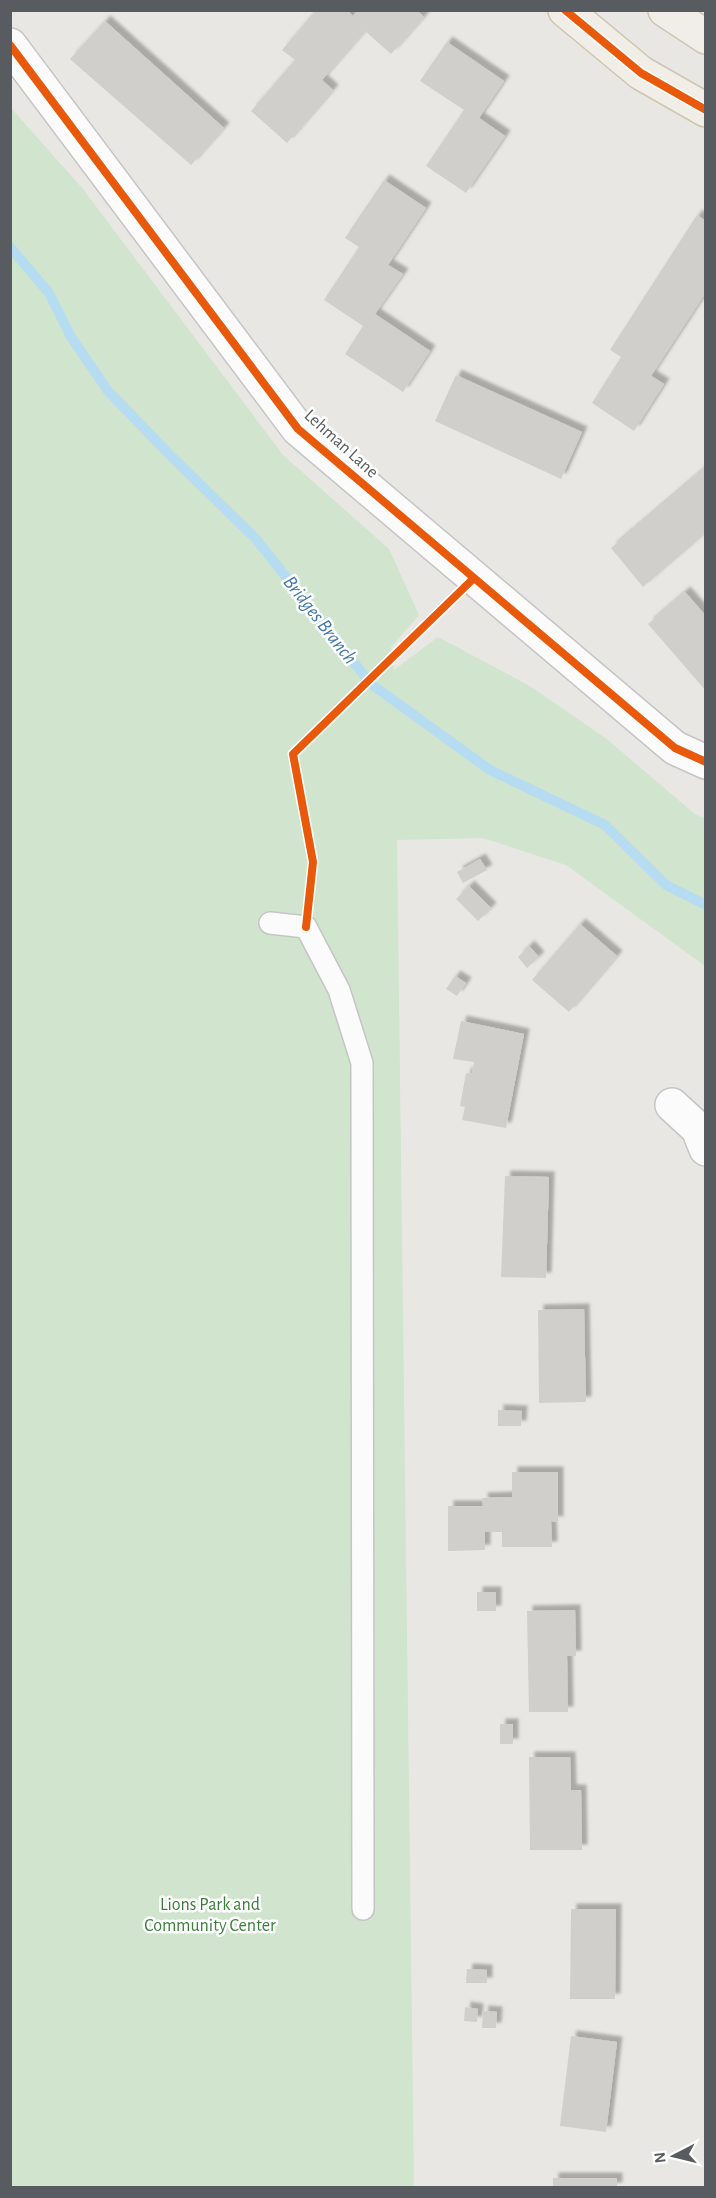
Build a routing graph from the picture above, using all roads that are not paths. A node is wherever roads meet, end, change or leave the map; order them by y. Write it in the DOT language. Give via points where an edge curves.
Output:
graph roads {
  1 [pos="565,10"];
  2 [pos="665,10"];
  3 [pos="705,37"];
  4 [pos="10,45"];
  5 [pos="705,110"];
  6 [pos="705,762"];
  7 [pos="270,923"];
  8 [pos="672,1106"];
  9 [pos="705,1149"];
  10 [pos="363,1910"];
  1 -- 5 [label="main road" via="641,73"];
  2 -- 3 [label="main road"];
  4 -- 6 [label="street, Lehman Lane" via="298,429 675,748"];
  7 -- 10 [label="lane" via="306,927 339,990 362,1063"];
  8 -- 9 [label="street" via="698,1129"];
}
